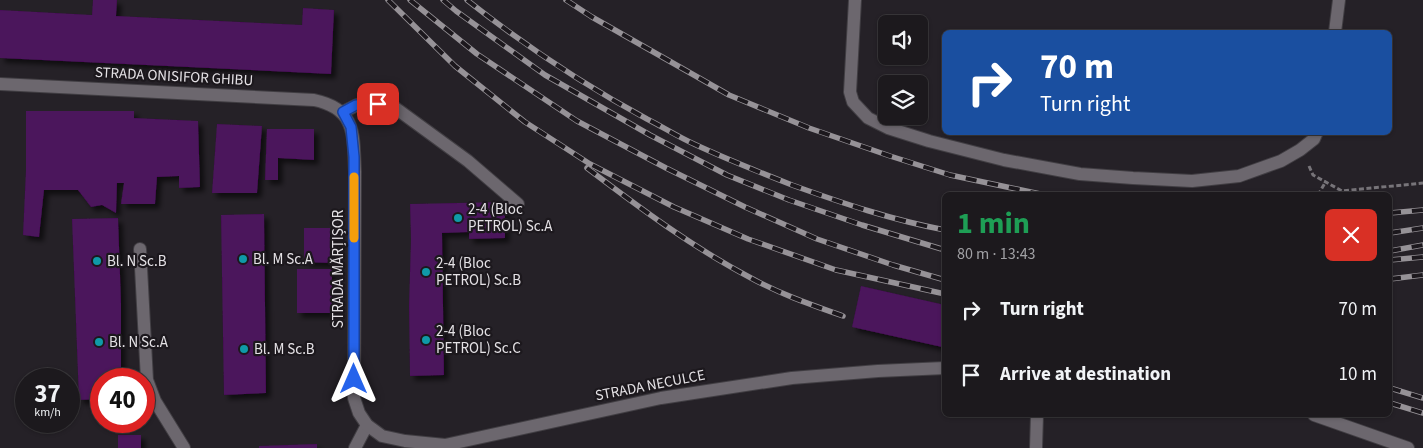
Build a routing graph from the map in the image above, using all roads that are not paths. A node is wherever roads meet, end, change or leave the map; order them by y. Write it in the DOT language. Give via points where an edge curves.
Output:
graph roads {
  1 [pos="855,0"];
  2 [pos="1339,0"];
  3 [pos="1335,30"];
  4 [pos="0,84"];
  5 [pos="343,112"];
  6 [pos="1316,135"];
  7 [pos="518,204"];
  8 [pos="140,249"];
  9 [pos="942,368"];
  10 [pos="1037,417"];
  11 [pos="1320,417"];
  12 [pos="367,425"];
  13 [pos="184,448"];
  14 [pos="355,448"];
  15 [pos="1036,448"];
  16 [pos="1408,448"];
  1 -- 6 [label="street" via="850,92 853,102 868,118 929,141 1004,160 1080,174 1192,181 1239,176 1281,161 1300,150"];
  2 -- 3 [label="street"];
  4 -- 5 [label="street, STRADA ONISIFOR GHIBU" via="314,100 328,103"];
  5 -- 7 [label="street" via="356,105 394,107 468,160"];
  5 -- 12 [label="street, STRADA MĂRȚIȘOR" via="351,127 354,164 354,398"];
  8 -- 13 [label="street" via="147,380 155,401"];
  9 -- 12 [label="street, STRADA NECULCE" via="764,382 661,398 446,445 382,436"];
  10 -- 15 [label="street"];
  11 -- 16 [label="street"];
  12 -- 14 [label="street"];
}
